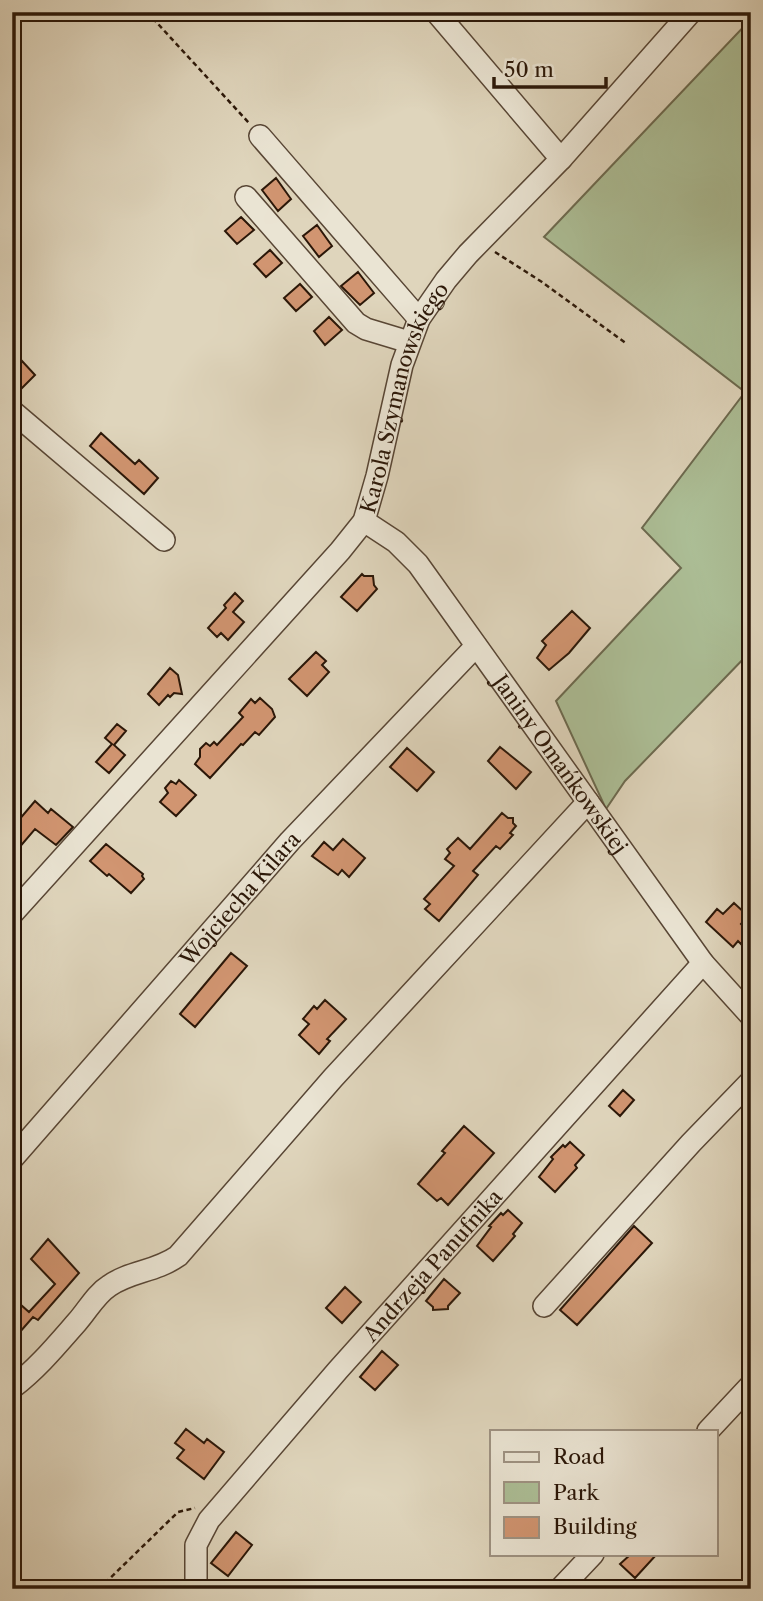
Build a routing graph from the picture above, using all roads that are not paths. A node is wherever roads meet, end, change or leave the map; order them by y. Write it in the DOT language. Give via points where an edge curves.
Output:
graph roads {
  1 [pos="436,12"];
  2 [pos="691,12"];
  3 [pos="260,135"];
  4 [pos="561,159"];
  5 [pos="246,197"];
  6 [pos="419,319"];
  7 [pos="409,342"];
  8 [pos="12,411"];
  9 [pos="364,521"];
  10 [pos="164,540"];
  11 [pos="477,646"];
  12 [pos="587,802"];
  13 [pos="12,914"];
  14 [pos="703,963"];
  15 [pos="746,1001"];
  16 [pos="751,1081"];
  17 [pos="12,1159"];
  18 [pos="544,1306"];
  19 [pos="751,1385"];
  20 [pos="12,1388"];
  21 [pos="709,1430"];
  22 [pos="591,1556"];
  23 [pos="196,1586"];
  24 [pos="560,1589"];
  1 -- 4 [label="street"];
  2 -- 4 [label="street, Karola Szymanowskiego"];
  3 -- 6 [label="street"];
  4 -- 6 [label="street, Karola Szymanowskiego" via="446,280"];
  5 -- 7 [label="street" via="356,323"];
  6 -- 7 [label="street, Karola Szymanowskiego"];
  7 -- 9 [label="street, Karola Szymanowskiego"];
  8 -- 10 [label="street"];
  9 -- 11 [label="street, Janiny Omańkowskiej" via="396,542 418,564"];
  9 -- 13 [label="street, Karola Szymanowskiego"];
  11 -- 12 [label="street, Janiny Omańkowskiej"];
  11 -- 17 [label="street, Wojciecha Kilara" via="290,841"];
  12 -- 14 [label="street, Janiny Omańkowskiej"];
  12 -- 20 [label="street" via="333,1078 177,1256 106,1287 34,1371"];
  14 -- 15 [label="street, Janiny Omańkowskiej"];
  14 -- 23 [label="street, Andrzeja Panufnika" via="347,1359 209,1520 196,1545"];
  16 -- 18 [label="street"];
  19 -- 21 [label="street"];
  22 -- 24 [label="street"];
}
